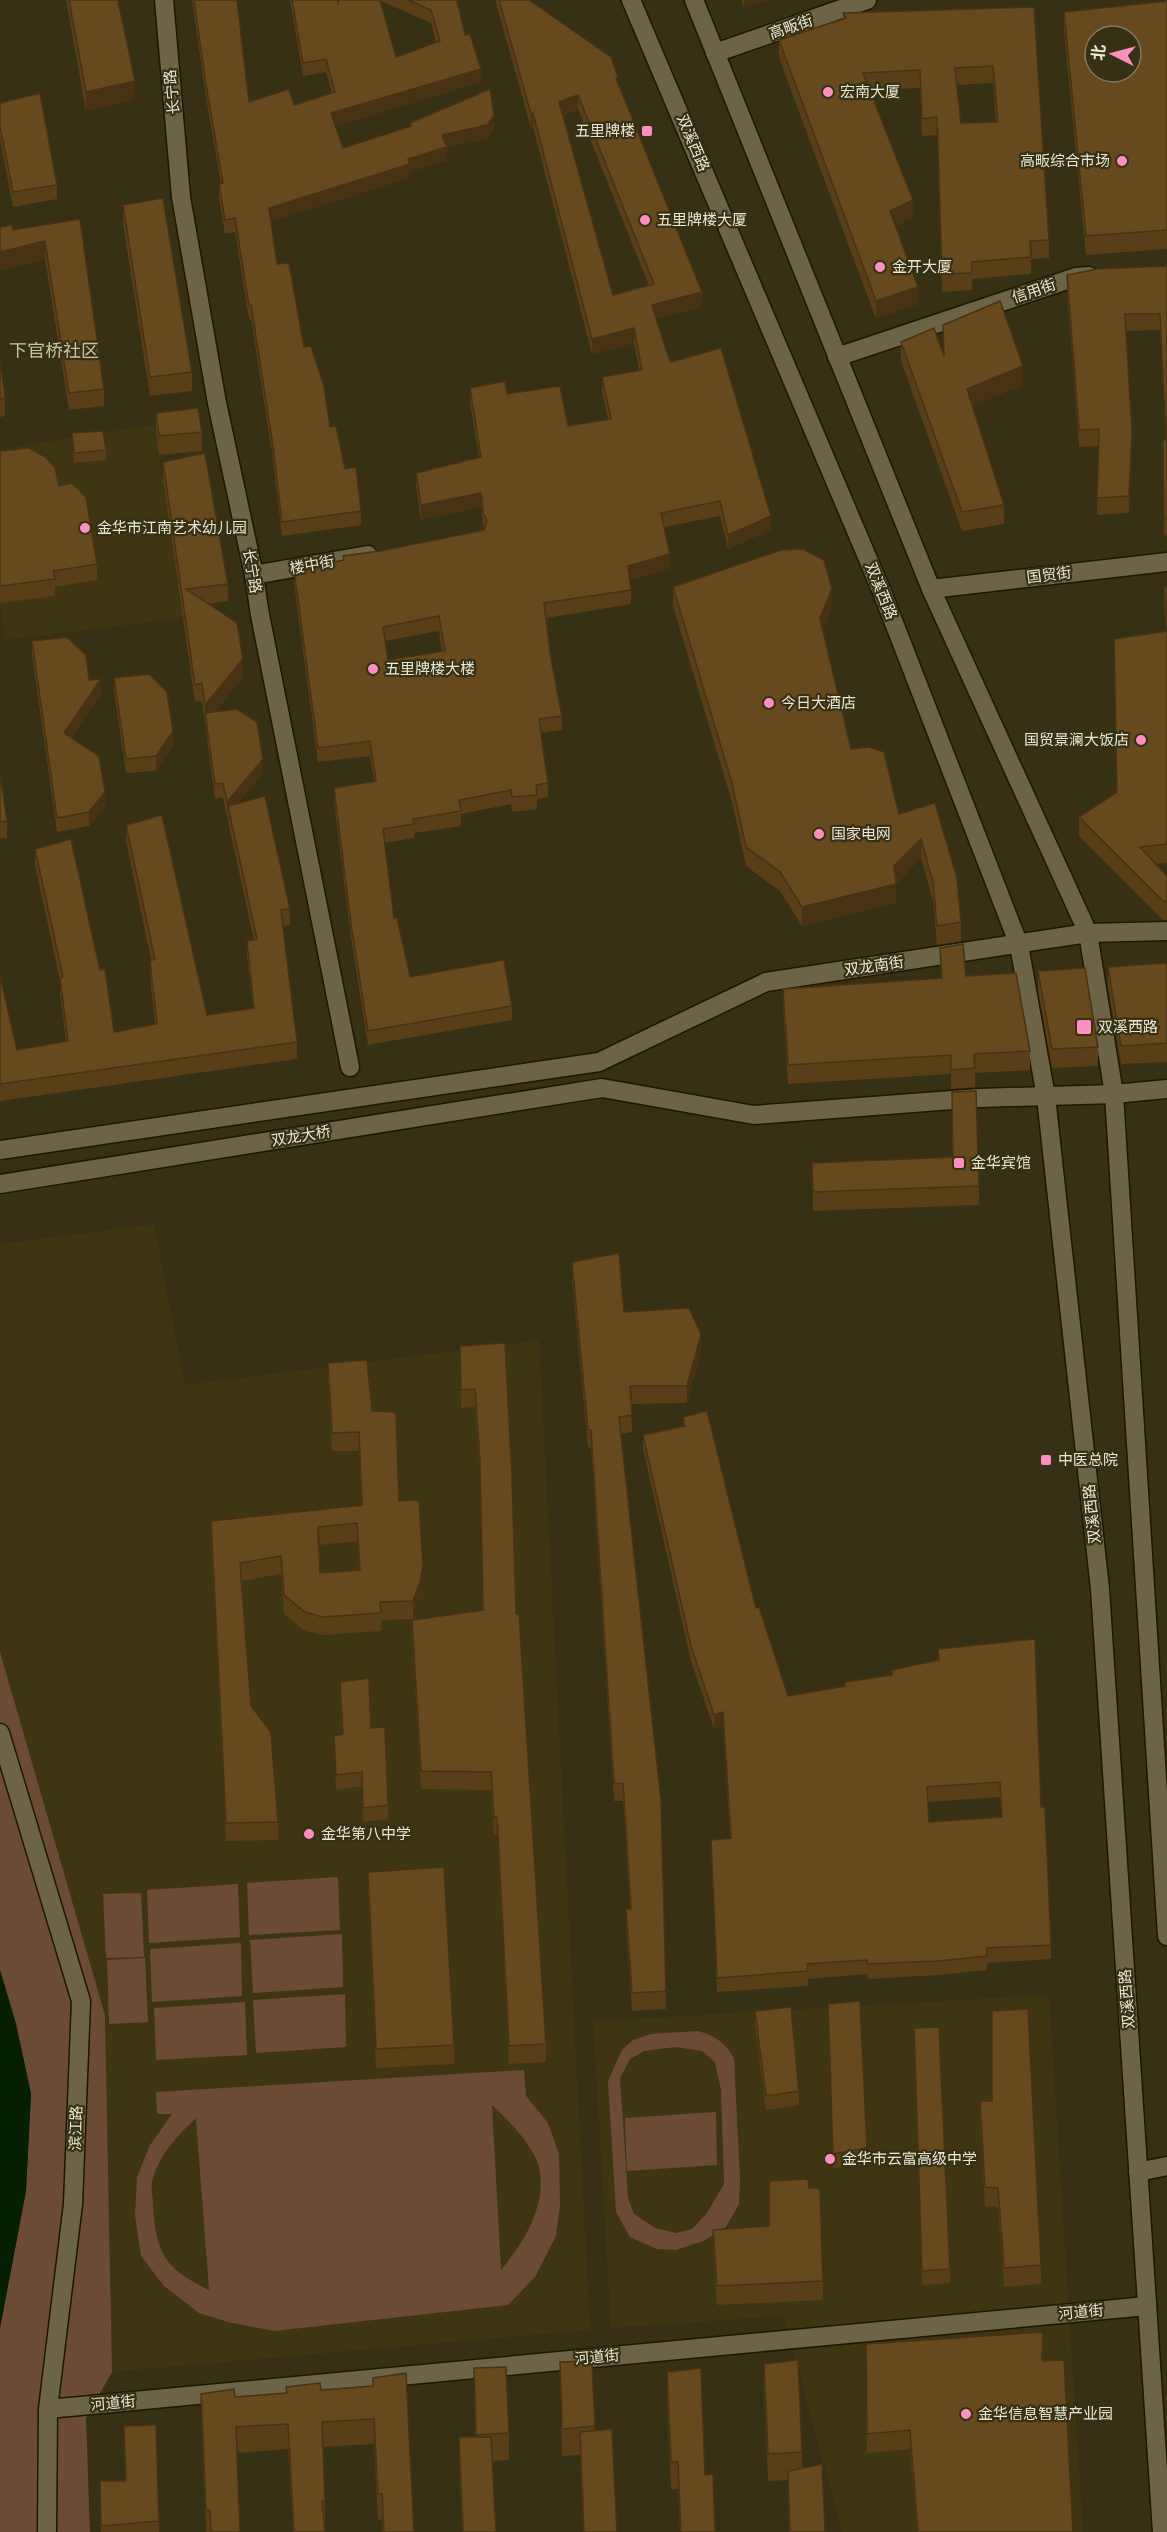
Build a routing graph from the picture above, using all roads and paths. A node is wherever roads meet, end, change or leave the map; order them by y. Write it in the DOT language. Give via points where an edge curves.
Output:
graph roads {
  1 [pos="164,0"];
  2 [pos="631,0"];
  3 [pos="694,0"];
  4 [pos="867,0"];
  5 [pos="715,53"];
  6 [pos="1110,274"];
  7 [pos="837,357"];
  8 [pos="386,552"];
  9 [pos="1167,562"];
  10 [pos="254,575"];
  11 [pos="931,589"];
  12 [pos="1167,931"];
  13 [pos="1088,933"];
  14 [pos="1019,945"];
  15 [pos="599,1062"];
  16 [pos="350,1067"];
  17 [pos="1167,1089"];
  18 [pos="1114,1094"];
  19 [pos="1046,1097"];
  20 [pos="0,1150"];
  21 [pos="0,1184"];
  22 [pos="0,1733"];
  23 [pos="1167,1936"];
  24 [pos="1167,2166"];
  25 [pos="1138,2172"];
  26 [pos="1147,2306"];
  27 [pos="48,2409"];
  28 [pos="47,2532"];
  29 [pos="1162,2532"];
  1 -- 10 [label="main road, 长宁路" via="181,197 217,403"];
  2 -- 14 [label="main road, 双溪西路" via="878,583"];
  3 -- 5 [label="main road"];
  4 -- 5 [label="main road, 高畈街"];
  5 -- 7 [label="main road"];
  6 -- 7 [label="main road, 信用街" via="1076,277"];
  7 -- 11 [label="main road"];
  8 -- 10 [label="main road, 楼中街"];
  9 -- 11 [label="main road, 国贸街"];
  10 -- 16 [label="main road, 长宁路"];
  11 -- 13 [label="main road"];
  12 -- 13 [label="main road, 双龙南街"];
  13 -- 14 [label="main road, 双龙南街"];
  13 -- 18 [label="main road"];
  14 -- 15 [label="main road, 双龙南街" via="766,981"];
  14 -- 19 [label="main road, 双溪西路"];
  15 -- 20 [label="main road, 双龙大桥, bridge"];
  17 -- 18 [label="main road"];
  18 -- 19 [label="main road"];
  18 -- 23 [label="main road"];
  19 -- 21 [label="main road, 双龙大桥" via="979,1098 754,1115 603,1088"];
  19 -- 25 [label="main road, 双溪西路" via="1100,1589"];
  22 -- 27 [label="main road, 滨江路" via="81,2001 73,2204"];
  24 -- 25 [label="main road"];
  25 -- 26 [label="main road, 双溪西路"];
  26 -- 27 [label="main road, 河道街"];
  26 -- 29 [label="main road, 双溪西路"];
  27 -- 28 [label="main road, 滨江路"];
}
